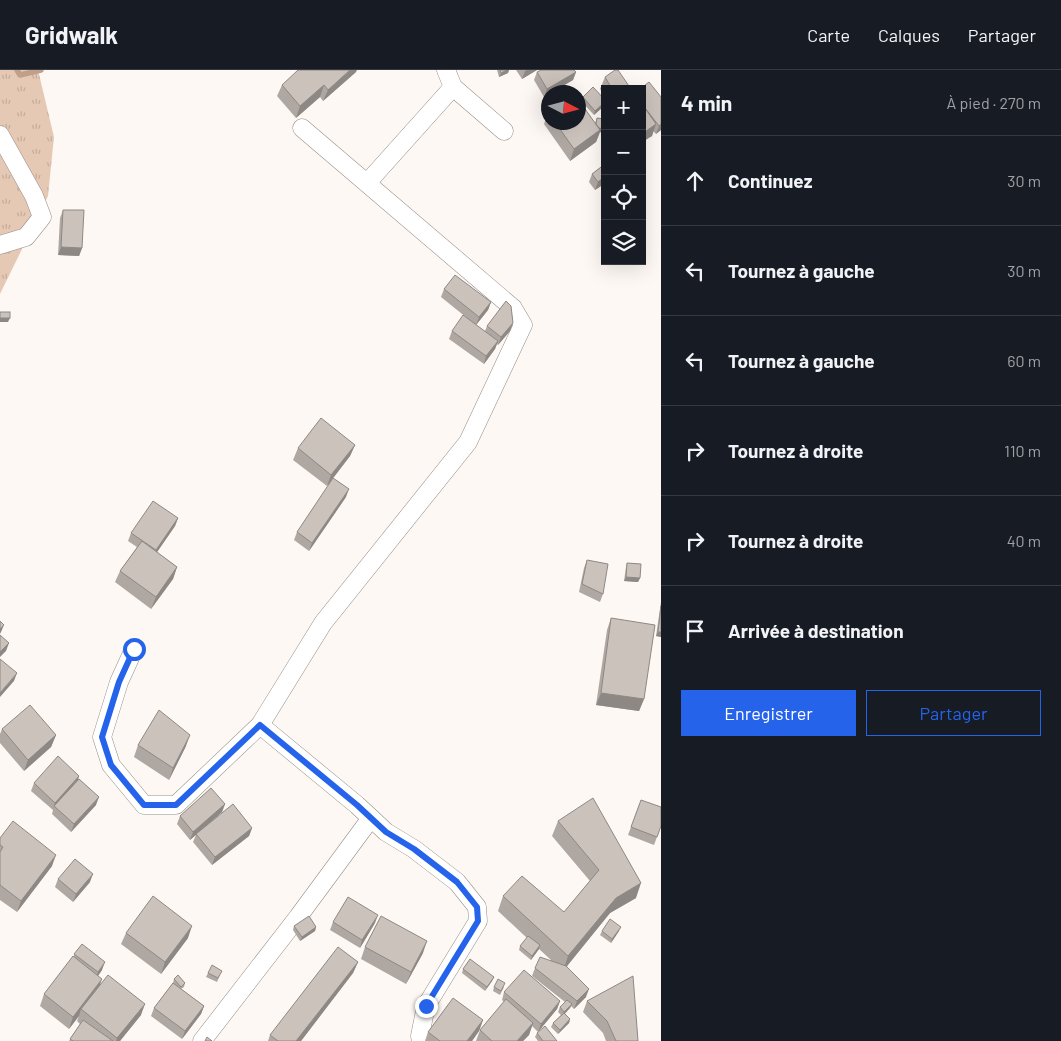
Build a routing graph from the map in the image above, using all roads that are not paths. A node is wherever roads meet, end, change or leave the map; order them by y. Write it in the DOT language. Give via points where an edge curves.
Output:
graph roads {
  1 [pos="446,70"];
  2 [pos="453,86"];
  3 [pos="302,128"];
  4 [pos="504,131"];
  5 [pos="0,135"];
  6 [pos="367,184"];
  7 [pos="0,245"];
  8 [pos="134,649"];
  9 [pos="260,725"];
  10 [pos="371,818"];
  11 [pos="202,1041"];
  12 [pos="421,1041"];
  1 -- 2 [label="street"];
  2 -- 4 [label="street"];
  2 -- 6 [label="street"];
  3 -- 6 [label="street"];
  5 -- 7 [label="street" via="42,217 26,237"];
  6 -- 9 [label="street" via="513,308 523,325 468,442 323,623"];
  8 -- 9 [label="street" via="119,682 102,737 111,765 144,805 176,805"];
  9 -- 10 [label="street"];
  10 -- 11 [label="street"];
  10 -- 12 [label="street" via="457,882 477,907 478,921 426,1006"];
}
